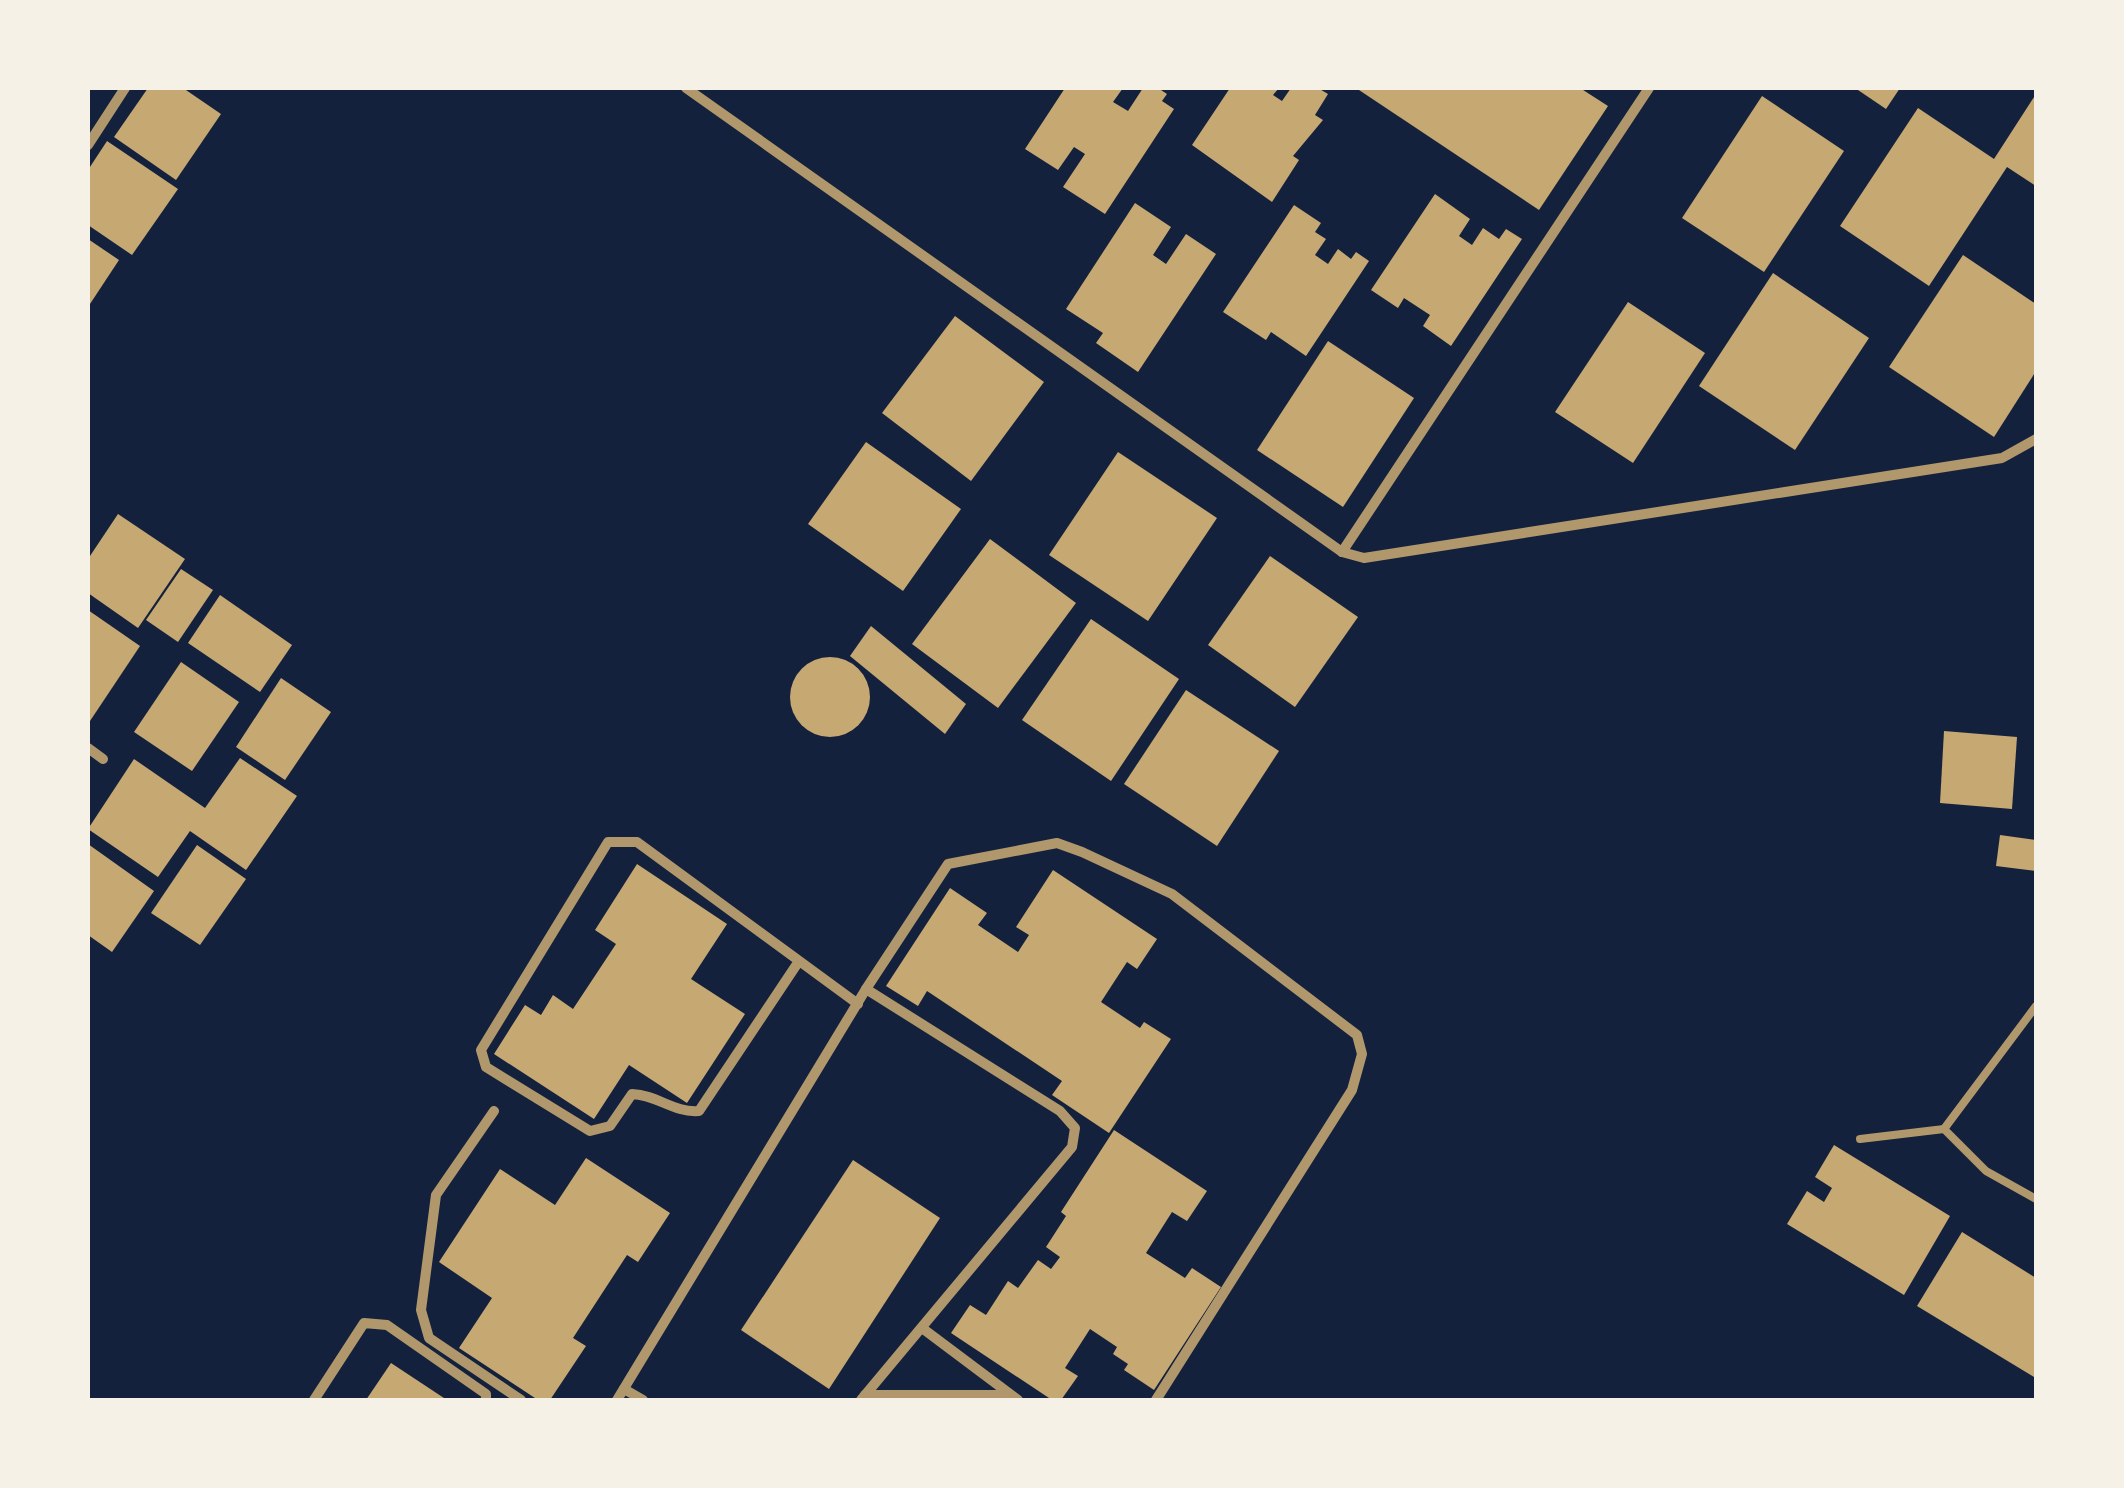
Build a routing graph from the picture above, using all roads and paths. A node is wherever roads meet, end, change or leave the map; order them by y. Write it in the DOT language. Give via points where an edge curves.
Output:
graph roads {
  1 [pos="125,88"];
  2 [pos="686,88"];
  3 [pos="1649,88"];
  4 [pos="88,145"];
  5 [pos="2036,438"];
  6 [pos="1342,552"];
  7 [pos="88,748"];
  8 [pos="102,759"];
  9 [pos="799,961"];
  10 [pos="866,990"];
  11 [pos="858,1004"];
  12 [pos="2036,1006"];
  13 [pos="494,1111"];
  14 [pos="1944,1129"];
  15 [pos="1860,1140"];
  16 [pos="2036,1199"];
  17 [pos="922,1328"];
  18 [pos="624,1389"];
  19 [pos="863,1398"];
  20 [pos="1013,1398"];
  21 [pos="314,1400"];
  22 [pos="486,1400"];
  23 [pos="521,1400"];
  24 [pos="617,1400"];
  25 [pos="643,1400"];
  26 [pos="1156,1400"];
  1 -- 4 [label="street"];
  2 -- 6 [label="street"];
  3 -- 6 [label="street"];
  5 -- 6 [label="street" via="2002,458 1944,468 1388,558"];
  7 -- 8 [label="street"];
  9 -- 9 [label="street" via="700,1111 681,1112 648,1094 632,1094 610,1126 590,1131 486,1067 482,1050 608,842 637,842"];
  9 -- 11 [label="street"];
  10 -- 11 [label="street"];
  10 -- 17 [label="street" via="1060,1112 1075,1128 1072,1148"];
  10 -- 26 [label="street" via="948,864 1057,843 1172,894 1357,1035 1362,1054 1352,1090"];
  11 -- 18 [label="street"];
  12 -- 14 [label="lane"];
  13 -- 23 [label="street" via="436,1195 421,1310 429,1338"];
  14 -- 15 [label="lane"];
  14 -- 16 [label="lane" via="1986,1171"];
  17 -- 19 [label="street"];
  17 -- 20 [label="street"];
  18 -- 24 [label="street"];
  18 -- 25 [label="street"];
  19 -- 20 [label="street"];
  21 -- 22 [label="street" via="364,1323 387,1324"];
}
